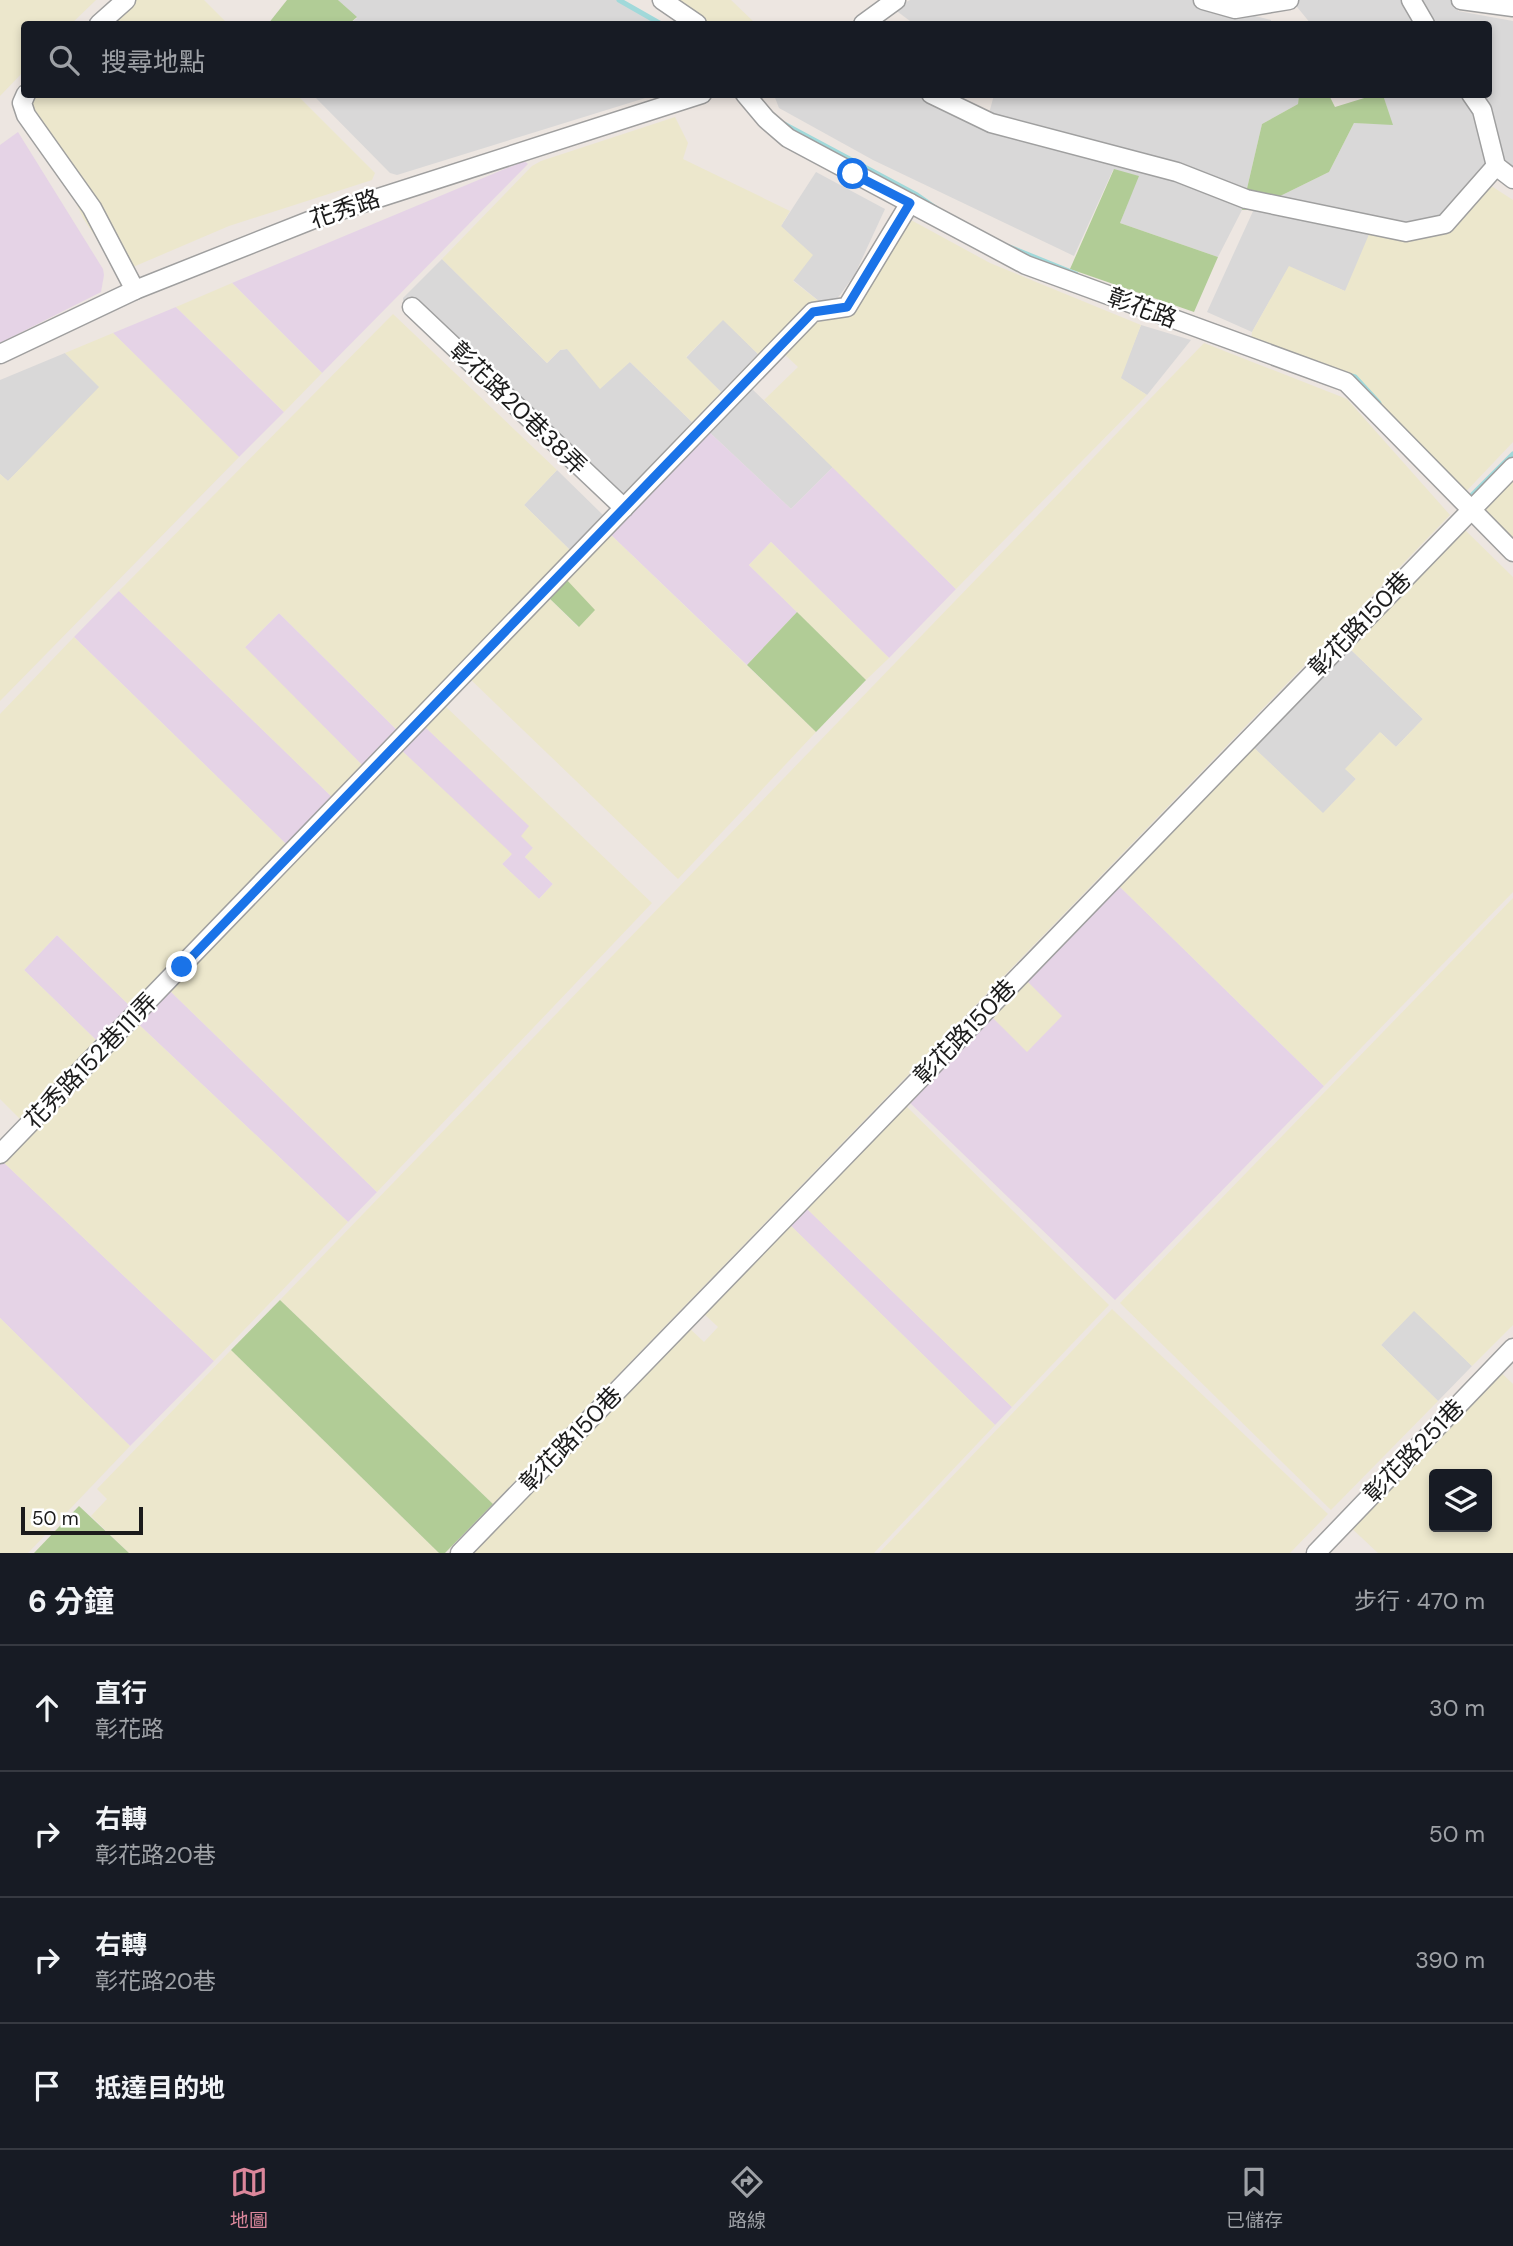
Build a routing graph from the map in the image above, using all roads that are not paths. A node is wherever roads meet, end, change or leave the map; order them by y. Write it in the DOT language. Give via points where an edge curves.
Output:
graph roads {
  1 [pos="126,0"];
  2 [pos="896,0"];
  3 [pos="1203,0"];
  4 [pos="1289,0"];
  5 [pos="1410,0"];
  6 [pos="1461,0"];
  7 [pos="665,1"];
  8 [pos="1513,7"];
  9 [pos="102,21"];
  10 [pos="693,21"];
  11 [pos="867,21"];
  12 [pos="1423,21"];
  13 [pos="24,98"];
  14 [pos="690,98"];
  15 [pos="748,98"];
  16 [pos="939,98"];
  17 [pos="1474,98"];
  18 [pos="1496,166"];
  19 [pos="1513,179"];
  20 [pos="910,203"];
  21 [pos="135,290"];
  22 [pos="412,307"];
  23 [pos="0,354"];
  24 [pos="1513,467"];
  25 [pos="624,508"];
  26 [pos="1470,510"];
  27 [pos="1513,552"];
  28 [pos="0,1154"];
  29 [pos="1513,1348"];
  30 [pos="460,1553"];
  31 [pos="1316,1553"];
  1 -- 9 [label="street"];
  2 -- 11 [label="street"];
  3 -- 4 [label="street" via="1235,9"];
  5 -- 12 [label="street"];
  6 -- 8 [label="street"];
  7 -- 10 [label="street"];
  13 -- 21 [label="street" via="26,115 92,208"];
  14 -- 21 [label="street, 花秀路" via="319,217"];
  15 -- 20 [label="street, 彰花路" via="788,138"];
  16 -- 18 [label="street" via="991,123 1177,172 1246,199 1406,232 1445,223"];
  17 -- 18 [label="street" via="1482,110"];
  18 -- 19 [label="street"];
  20 -- 25 [label="street, 花秀路152巷111弄" via="847,307 813,312"];
  20 -- 26 [label="street, 彰花路" via="1026,265 1346,382"];
  21 -- 23 [label="street, 花秀路"];
  22 -- 25 [label="street, 彰花路20巷38弄"];
  24 -- 26 [label="street, 彰花路150巷"];
  25 -- 28 [label="street, 花秀路152巷111弄"];
  26 -- 27 [label="street, 彰花路"];
  26 -- 30 [label="street, 彰花路150巷"];
  29 -- 31 [label="street, 彰花路251巷"];
}
